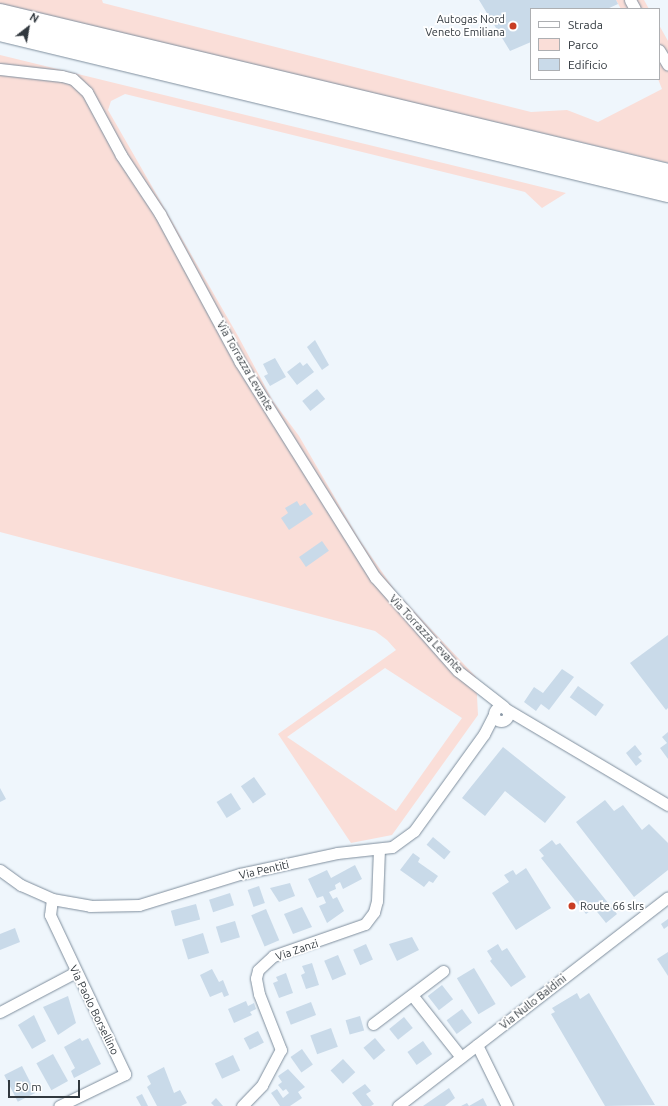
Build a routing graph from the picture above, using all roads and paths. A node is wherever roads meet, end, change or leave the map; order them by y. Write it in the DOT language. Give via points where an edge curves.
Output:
graph roads {
  1 [pos="0,14"];
  2 [pos="6,33"];
  3 [pos="660,52"];
  4 [pos="668,65"];
  5 [pos="0,69"];
  6 [pos="668,174"];
  7 [pos="668,192"];
  8 [pos="500,714"];
  9 [pos="668,805"];
  10 [pos="379,850"];
  11 [pos="0,870"];
  12 [pos="668,897"];
  13 [pos="52,899"];
  14 [pos="443,971"];
  15 [pos="76,972"];
  16 [pos="412,994"];
  17 [pos="0,1012"];
  18 [pos="373,1024"];
  19 [pos="477,1045"];
  20 [pos="461,1057"];
  21 [pos="59,1106"];
  22 [pos="242,1106"];
  23 [pos="398,1106"];
  24 [pos="507,1106"];
  1 -- 6 [label="highway"];
  2 -- 7 [label="highway"];
  3 -- 4 [label="street"];
  5 -- 8 [label="street, Via Torrazza Levante" via="62,76 73,79 87,92 121,155 160,214 240,362 375,577 453,666 486,694"];
  8 -- 9 [label="street" via="529,723"];
  8 -- 10 [label="street, Via Pentiti" via="414,831 392,847"];
  10 -- 13 [label="street, Via Pentiti" via="337,853 240,874 140,905 90,906"];
  10 -- 22 [label="street, Via Zanzi" via="377,901 374,912 365,924 273,956 258,970 256,978 259,994 281,1050 262,1084"];
  11 -- 13 [label="street, Via Pentiti" via="26,888"];
  12 -- 19 [label="street, Via Nullo Baldini"];
  13 -- 15 [label="street, Via Paolo Borsellino" via="50,915"];
  14 -- 16 [label="street"];
  15 -- 17 [label="street"];
  15 -- 21 [label="street, Via Paolo Borsellino" via="125,1074"];
  16 -- 18 [label="street"];
  16 -- 20 [label="street"];
  19 -- 20 [label="street, Via Nullo Baldini"];
  19 -- 24 [label="street"];
  20 -- 23 [label="street, Via Nullo Baldini"];
}
